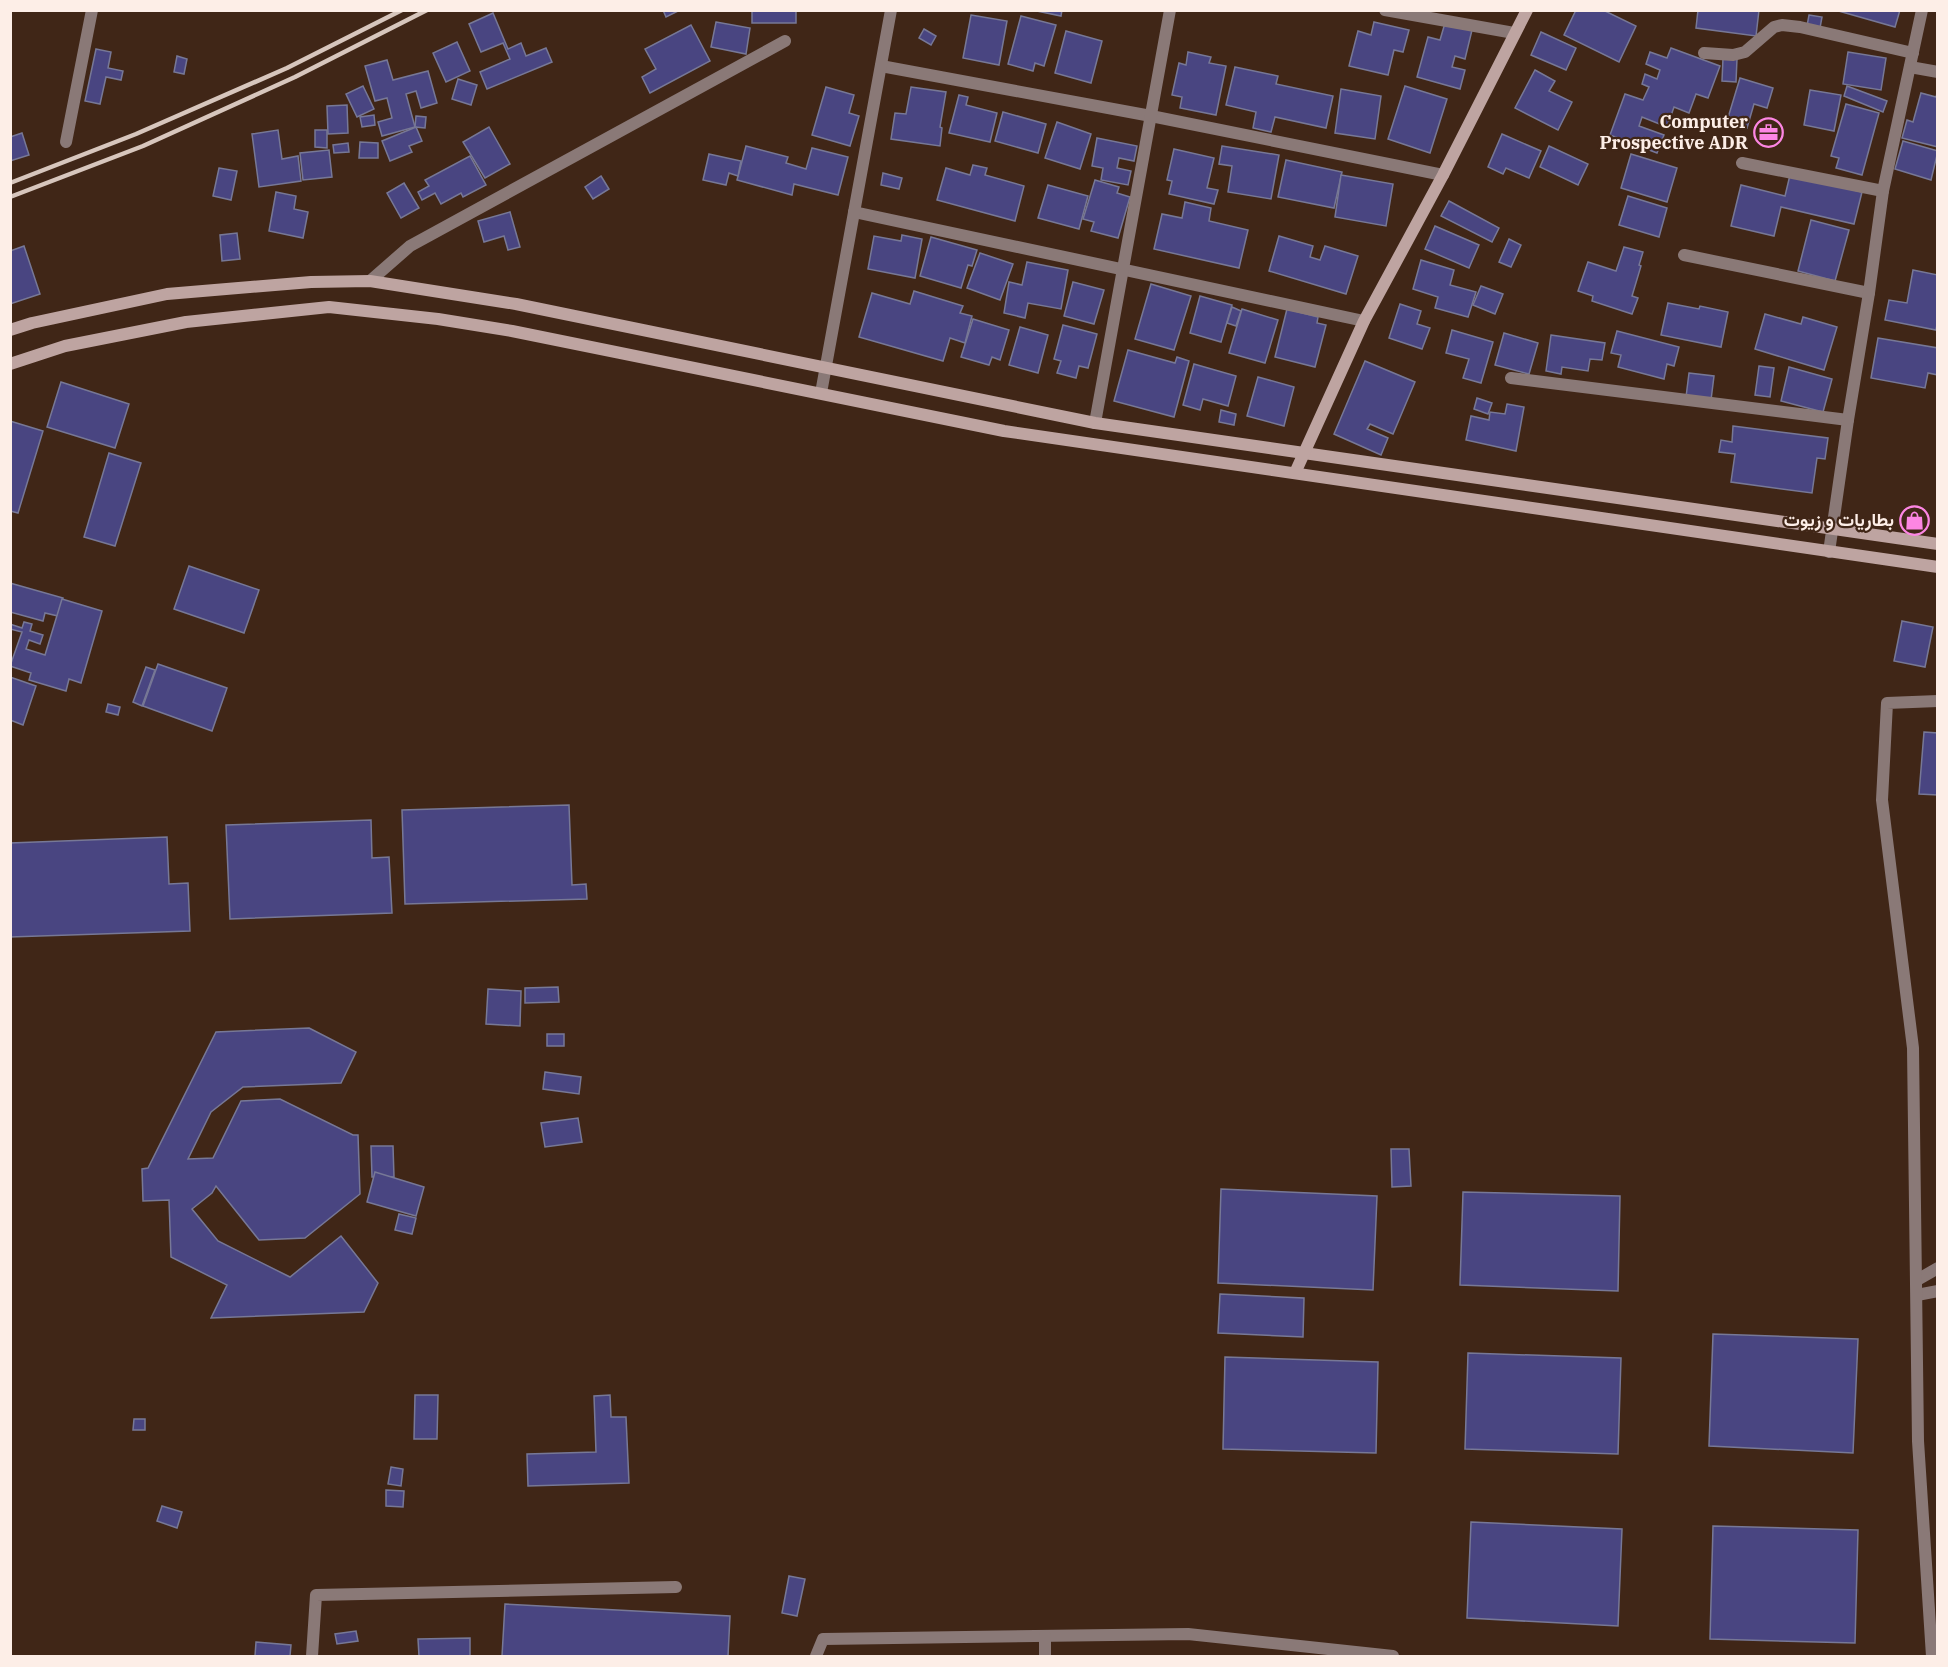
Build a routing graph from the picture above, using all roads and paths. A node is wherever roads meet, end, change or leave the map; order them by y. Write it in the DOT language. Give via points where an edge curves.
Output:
graph roads {
  1 [pos="92,10"];
  2 [pos="891,10"];
  3 [pos="1170,10"];
  4 [pos="1385,10"];
  5 [pos="1527,10"];
  6 [pos="1922,10"];
  7 [pos="1514,33"];
  8 [pos="785,41"];
  9 [pos="1704,53"];
  10 [pos="1913,53"];
  11 [pos="881,66"];
  12 [pos="1910,67"];
  13 [pos="1938,72"];
  14 [pos="1150,116"];
  15 [pos="66,142"];
  16 [pos="1742,163"];
  17 [pos="1443,175"];
  18 [pos="1883,191"];
  19 [pos="854,212"];
  20 [pos="1684,255"];
  21 [pos="1123,268"];
  22 [pos="370,281"];
  23 [pos="1869,293"];
  24 [pos="1364,321"];
  25 [pos="10,330"];
  26 [pos="10,364"];
  27 [pos="826,368"];
  28 [pos="1510,378"];
  29 [pos="821,393"];
  30 [pos="1848,420"];
  31 [pos="1095,423"];
  32 [pos="1303,452"];
  33 [pos="1295,473"];
  34 [pos="1832,528"];
  35 [pos="1938,544"];
  36 [pos="1829,552"];
  37 [pos="1938,567"];
  38 [pos="1938,701"];
  39 [pos="1938,1268"];
  40 [pos="1917,1280"];
  41 [pos="1938,1291"];
  42 [pos="1917,1295"];
  43 [pos="676,1587"];
  44 [pos="1045,1636"];
  45 [pos="1355,1654"];
  46 [pos="312,1656"];
  47 [pos="816,1656"];
  48 [pos="1045,1656"];
  49 [pos="1393,1656"];
  50 [pos="1932,1656"];
  1 -- 15 [label="street"];
  2 -- 11 [label="street"];
  3 -- 14 [label="street"];
  4 -- 7 [label="street"];
  5 -- 7 [label="main road"];
  6 -- 10 [label="street"];
  7 -- 17 [label="main road"];
  8 -- 22 [label="street" via="410,246"];
  9 -- 10 [label="street" via="1744,52 1774,27 1782,25"];
  10 -- 12 [label="street"];
  11 -- 14 [label="street"];
  11 -- 19 [label="street"];
  12 -- 13 [label="street"];
  12 -- 18 [label="street"];
  14 -- 17 [label="street"];
  14 -- 21 [label="street"];
  16 -- 18 [label="street"];
  17 -- 24 [label="main road"];
  18 -- 23 [label="street"];
  19 -- 21 [label="street"];
  19 -- 27 [label="street"];
  20 -- 23 [label="street"];
  21 -- 24 [label="street"];
  21 -- 31 [label="street"];
  22 -- 25 [label="main road" via="167,294"];
  22 -- 27 [label="main road" via="516,304"];
  23 -- 30 [label="street"];
  24 -- 32 [label="main road"];
  26 -- 29 [label="main road" via="65,346 186,322 329,307 512,331"];
  27 -- 29 [label="street"];
  27 -- 31 [label="main road"];
  28 -- 30 [label="street"];
  29 -- 33 [label="main road" via="1004,431"];
  30 -- 34 [label="street"];
  31 -- 32 [label="main road"];
  32 -- 33 [label="main road"];
  32 -- 34 [label="main road"];
  33 -- 36 [label="main road"];
  34 -- 35 [label="main road"];
  34 -- 36 [label="street"];
  36 -- 37 [label="main road"];
  38 -- 40 [label="street" via="1887,703 1882,800 1914,1048"];
  39 -- 40 [label="street"];
  40 -- 42 [label="street"];
  41 -- 42 [label="street"];
  42 -- 50 [label="street" via="1918,1441"];
  43 -- 46 [label="street" via="316,1595"];
  44 -- 45 [label="street" via="1188,1634"];
  44 -- 47 [label="street" via="823,1639"];
  44 -- 48 [label="street"];
  45 -- 49 [label="street"];
}
